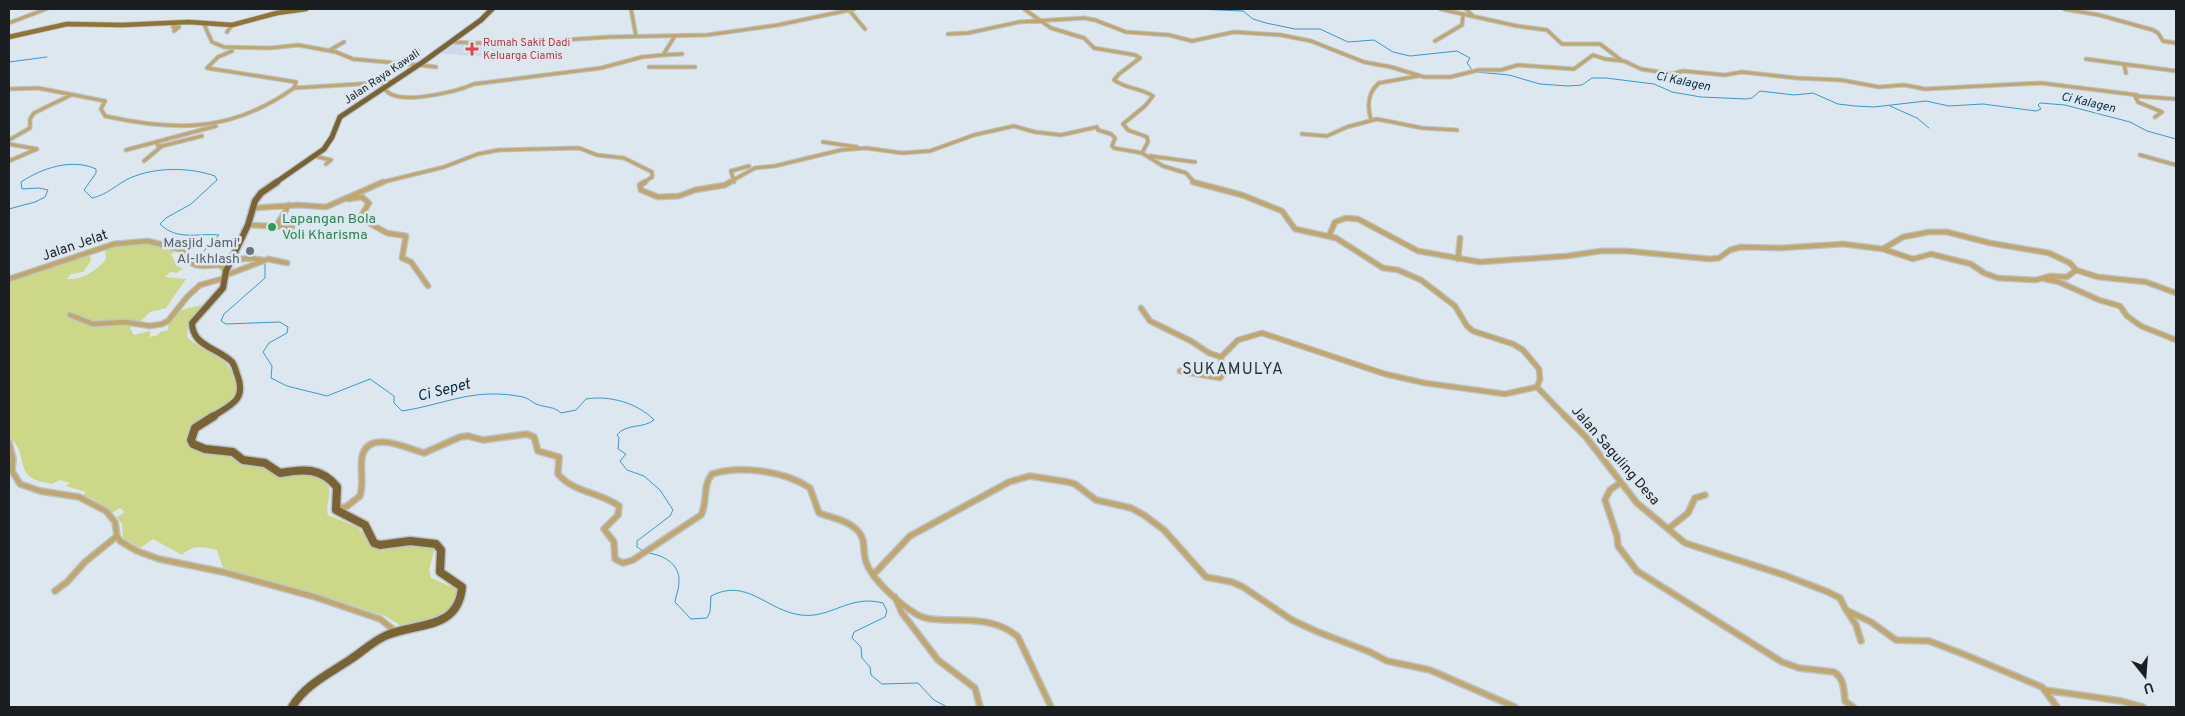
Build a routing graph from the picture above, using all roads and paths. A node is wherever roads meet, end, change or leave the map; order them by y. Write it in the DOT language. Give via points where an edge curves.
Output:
graph roads {
  1 [pos="46,9"];
  2 [pos="306,9"];
  3 [pos="492,9"];
  4 [pos="631,9"];
  5 [pos="854,9"];
  6 [pos="1024,9"];
  7 [pos="1440,9"];
  8 [pos="1466,9"];
  9 [pos="2064,9"];
  10 [pos="847,10"];
  11 [pos="1464,15"];
  12 [pos="1474,17"];
  13 [pos="177,22"];
  14 [pos="1040,22"];
  15 [pos="9,23"];
  16 [pos="204,24"];
  17 [pos="232,25"];
  18 [pos="865,29"];
  19 [pos="174,31"];
  20 [pos="226,32"];
  21 [pos="948,34"];
  22 [pos="636,36"];
  23 [pos="675,36"];
  24 [pos="9,37"];
  25 [pos="1435,41"];
  26 [pos="344,42"];
  27 [pos="449,42"];
  28 [pos="2176,43"];
  29 [pos="232,51"];
  30 [pos="328,51"];
  31 [pos="418,51"];
  32 [pos="682,54"];
  33 [pos="663,55"];
  34 [pos="655,56"];
  35 [pos="2086,59"];
  36 [pos="1621,60"];
  37 [pos="402,64"];
  38 [pos="419,65"];
  39 [pos="2124,65"];
  40 [pos="695,66"];
  41 [pos="436,67"];
  42 [pos="2176,70"];
  43 [pos="2126,72"];
  44 [pos="1755,73"];
  45 [pos="1419,76"];
  46 [pos="1758,81"];
  47 [pos="392,82"];
  48 [pos="294,88"];
  49 [pos="383,88"];
  50 [pos="9,89"];
  51 [pos="73,95"];
  52 [pos="2137,95"];
  53 [pos="2176,99"];
  54 [pos="2155,117"];
  55 [pos="1371,120"];
  56 [pos="220,124"];
  57 [pos="1457,130"];
  58 [pos="1302,134"];
  59 [pos="202,136"];
  60 [pos="9,140"];
  61 [pos="157,142"];
  62 [pos="823,142"];
  63 [pos="9,144"];
  64 [pos="162,146"];
  65 [pos="866,148"];
  66 [pos="126,150"];
  67 [pos="1144,154"];
  68 [pos="2140,155"];
  69 [pos="314,156"];
  70 [pos="144,160"];
  71 [pos="9,161"];
  72 [pos="1195,162"];
  73 [pos="326,164"];
  74 [pos="749,166"];
  75 [pos="2176,166"];
  76 [pos="734,182"];
  77 [pos="342,200"];
  78 [pos="289,205"];
  79 [pos="253,208"];
  80 [pos="248,225"];
  81 [pos="278,225"];
  82 [pos="292,227"];
  83 [pos="1329,236"];
  84 [pos="1460,238"];
  85 [pos="1883,249"];
  86 [pos="233,257"];
  87 [pos="1458,259"];
  88 [pos="261,261"];
  89 [pos="287,263"];
  90 [pos="2076,270"];
  91 [pos="226,273"];
  92 [pos="9,279"];
  93 [pos="2045,279"];
  94 [pos="428,286"];
  95 [pos="2176,293"];
  96 [pos="1140,308"];
  97 [pos="70,315"];
  98 [pos="2176,340"];
  99 [pos="1222,358"];
  100 [pos="1180,371"];
  101 [pos="1537,387"];
  102 [pos="9,443"];
  103 [pos="11,458"];
  104 [pos="12,477"];
  105 [pos="1620,483"];
  106 [pos="1705,495"];
  107 [pos="335,507"];
  108 [pos="1668,529"];
  109 [pos="117,536"];
  110 [pos="874,574"];
  111 [pos="56,590"];
  112 [pos="894,596"];
  113 [pos="1846,610"];
  114 [pos="395,632"];
  115 [pos="1861,641"];
  116 [pos="2044,690"];
  117 [pos="292,707"];
  118 [pos="980,707"];
  119 [pos="1051,707"];
  120 [pos="1515,707"];
  121 [pos="1853,707"];
  122 [pos="2058,707"];
  123 [pos="2143,707"];
  1 -- 15 [label="street"];
  2 -- 17 [label="main road" via="277,12"];
  3 -- 27 [label="highway, Jalan Raya Kawali"];
  4 -- 22 [label="street"];
  5 -- 10 [label="street"];
  6 -- 14 [label="street"];
  7 -- 11 [label="street"];
  8 -- 12 [label="street"];
  9 -- 28 [label="street" via="2153,30 2163,41"];
  10 -- 18 [label="street"];
  10 -- 23 [label="street" via="728,33"];
  11 -- 12 [label="street"];
  11 -- 25 [label="street" via="1462,25"];
  12 -- 36 [label="street" via="1546,30 1562,44 1600,44"];
  13 -- 16 [label="main road"];
  13 -- 19 [label="street" via="173,27 179,28"];
  13 -- 24 [label="main road" via="63,24"];
  14 -- 21 [label="street" via="1019,22"];
  14 -- 45 [label="street" via="1090,19 1126,32 1169,35 1194,42 1234,32 1279,34 1311,41 1356,60"];
  14 -- 67 [label="street" via="1059,32 1084,38 1094,48 1140,58 1116,75 1114,80 1153,96 1149,104 1123,124 1128,130 1147,137"];
  16 -- 17 [label="main road"];
  16 -- 30 [label="street" via="212,42 224,47 296,45"];
  17 -- 20 [label="street"];
  22 -- 23 [label="street"];
  22 -- 27 [label="street" via="506,44"];
  23 -- 33 [label="street"];
  26 -- 30 [label="street"];
  27 -- 38 [label="highway, Jalan Raya Kawali"];
  29 -- 48 [label="street" via="218,57 207,68 296,82"];
  30 -- 37 [label="street" via="353,59"];
  31 -- 37 [label="street"];
  32 -- 33 [label="street"];
  33 -- 34 [label="street"];
  34 -- 40 [label="street" via="649,68"];
  34 -- 49 [label="street" via="601,68 474,84 433,94 397,96"];
  35 -- 39 [label="street"];
  36 -- 44 [label="street" via="1640,69 1672,74 1683,71 1724,75"];
  36 -- 45 [label="street" via="1605,60 1591,55 1574,69 1518,65 1450,77"];
  37 -- 38 [label="street"];
  38 -- 41 [label="street"];
  38 -- 47 [label="highway, Jalan Raya Kawali"];
  39 -- 42 [label="street"];
  39 -- 43 [label="street"];
  44 -- 46 [label="street"];
  44 -- 52 [label="street" via="1841,80 1878,87 1925,89 2032,83"];
  45 -- 55 [label="street" via="1379,83 1374,87 1368,107"];
  47 -- 48 [label="street"];
  47 -- 49 [label="highway, Jalan Raya Kawali"];
  48 -- 56 [label="street" via="265,106"];
  49 -- 69 [label="highway, Jalan Raya Kawali" via="340,117 328,143"];
  50 -- 51 [label="street" via="38,88"];
  51 -- 56 [label="street" via="105,100 102,114 131,123 172,126"];
  51 -- 60 [label="street" via="35,112 30,119 30,128"];
  52 -- 53 [label="street"];
  52 -- 54 [label="street" via="2134,96 2137,101 2162,112"];
  55 -- 57 [label="street"];
  55 -- 58 [label="street" via="1327,136"];
  56 -- 61 [label="street"];
  59 -- 64 [label="street"];
  61 -- 64 [label="street"];
  61 -- 66 [label="street"];
  62 -- 65 [label="street"];
  63 -- 71 [label="street" via="37,149"];
  64 -- 70 [label="street"];
  65 -- 67 [label="street" via="915,153 1014,126 1061,134 1095,127 1112,134 1114,148"];
  65 -- 76 [label="street" via="755,168"];
  67 -- 72 [label="street"];
  67 -- 83 [label="street" via="1163,166 1186,173 1194,183 1242,194 1282,211 1295,229"];
  68 -- 75 [label="street"];
  69 -- 73 [label="street" via="331,160"];
  69 -- 79 [label="highway, Jalan Raya Kawali" via="261,193"];
  74 -- 76 [label="street" via="732,171"];
  76 -- 77 [label="street" via="679,196 652,196 640,187 652,177 652,172 629,160 597,155 579,148 531,148 478,154 444,167 379,183"];
  77 -- 78 [label="street" via="324,207"];
  77 -- 94 [label="street" via="363,198 369,204 360,218 387,232 405,236 402,258 411,262"];
  78 -- 79 [label="street"];
  78 -- 81 [label="street"];
  79 -- 80 [label="highway, Jalan Raya Kawali"];
  80 -- 81 [label="street"];
  80 -- 86 [label="highway, Jalan Raya Kawali"];
  81 -- 82 [label="street"];
  83 -- 87 [label="street" via="1337,220 1358,219 1418,251"];
  83 -- 101 [label="street" via="1382,268 1398,270 1421,280 1455,306 1473,331 1523,350 1539,369"];
  84 -- 87 [label="street"];
  85 -- 87 [label="street" via="1829,244 1741,247 1710,260 1609,251 1486,262"];
  85 -- 90 [label="street" via="1900,238 1944,232 2041,250 2071,263"];
  85 -- 93 [label="street" via="1913,260 1928,254 1935,255 1970,264 1998,278"];
  86 -- 88 [label="street" via="234,260 249,258"];
  86 -- 91 [label="highway, Jalan Raya Kawali"];
  88 -- 89 [label="street" via="272,259"];
  88 -- 91 [label="street" via="246,269"];
  90 -- 93 [label="street" via="2067,277 2050,276"];
  90 -- 95 [label="street" via="2098,277 2146,282"];
  91 -- 92 [label="street, Jalan Jelat" via="220,265 193,266 183,250 148,240 114,244"];
  91 -- 97 [label="street" via="200,285 162,324 92,324"];
  91 -- 107 [label="highway, Jalan Raya Kawali" via="223,288 193,321 192,331 196,338 233,363 241,392 231,406 198,425 192,442 204,449 233,452 243,460 264,463 280,473 308,470 328,476 337,486"];
  93 -- 98 [label="street" via="2120,306 2138,324"];
  96 -- 99 [label="street" via="1150,321"];
  99 -- 100 [label="street" via="1220,378"];
  99 -- 101 [label="street" via="1235,342 1248,335 1262,333 1385,374 1425,383 1505,394"];
  101 -- 105 [label="street, Jalan Saguling Desa" via="1586,437"];
  102 -- 103 [label="street"];
  103 -- 104 [label="street"];
  104 -- 109 [label="street" via="20,484 40,491 79,497 90,502 106,511 115,522"];
  105 -- 108 [label="street, Jalan Saguling Desa" via="1637,503"];
  105 -- 121 [label="street" via="1610,490 1605,500 1617,542 1631,565 1648,579 1782,662 1839,675 1845,701"];
  106 -- 108 [label="street" via="1695,498 1688,512"];
  107 -- 110 [label="street" via="346,507 360,496 362,458 368,447 377,442 400,444 424,453 460,437 490,440 527,434 534,437 538,451 559,457 558,474 566,483 604,496 619,506 618,515 604,529 614,542 616,561 628,562 690,524 706,504 706,482 712,474 732,469 771,473 804,483 814,495 819,513 846,521 860,532 865,541 866,564"];
  107 -- 114 [label="highway" via="341,514 369,528 374,543 410,541 436,544 441,550 438,572 462,587 458,604 446,618 420,628"];
  108 -- 113 [label="street, Jalan Saguling Desa" via="1691,546 1784,574 1828,592 1840,598"];
  109 -- 111 [label="street"];
  109 -- 114 [label="street" via="124,544 159,559 223,572 315,597 380,619"];
  110 -- 112 [label="street"];
  110 -- 120 [label="street" via="910,536 1008,482 1030,476 1068,482 1096,500 1130,508 1144,515 1164,530 1206,577 1244,587 1292,620 1318,632 1387,660 1430,670"];
  112 -- 118 [label="street" via="902,613 938,660 975,688"];
  112 -- 119 [label="street" via="921,618 993,623 1012,630"];
  113 -- 115 [label="street"];
  113 -- 116 [label="street, Jalan Saguling Desa" via="1899,641 1936,643"];
  114 -- 117 [label="highway" via="313,684"];
  116 -- 122 [label="street, Jalan Saguling Desa"];
  116 -- 123 [label="street"];
}
